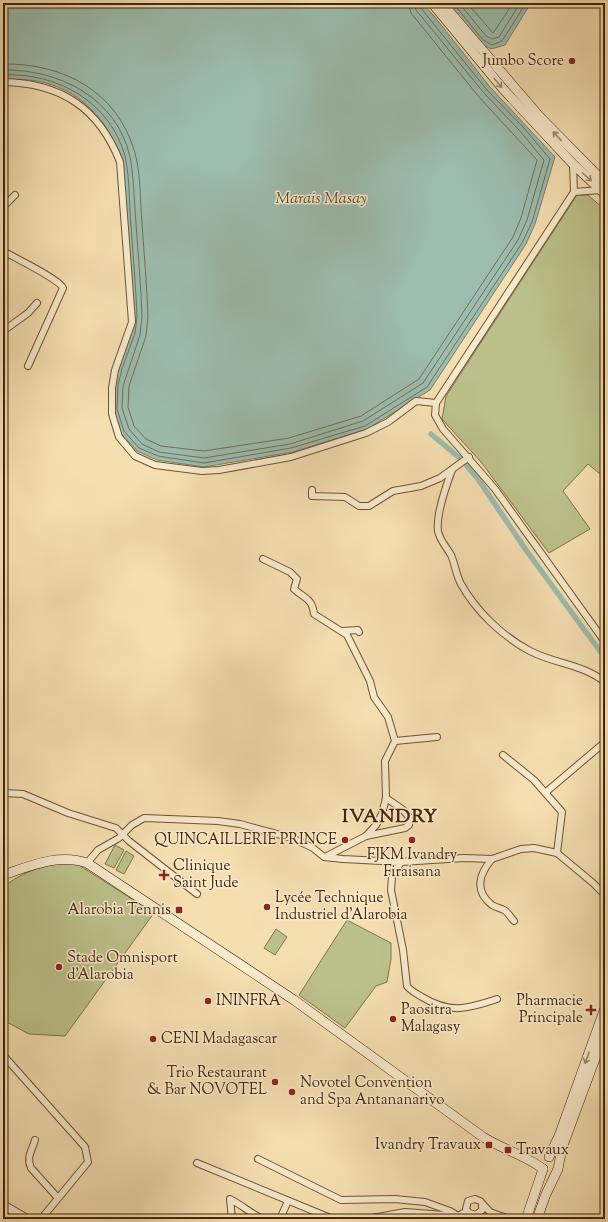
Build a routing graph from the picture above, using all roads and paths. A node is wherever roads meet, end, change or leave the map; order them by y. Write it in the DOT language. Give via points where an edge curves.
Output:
graph roads {
  1 [pos="432,3"];
  2 [pos="442,3"];
  3 [pos="459,28"];
  4 [pos="3,82"];
  5 [pos="573,164"];
  6 [pos="604,189"];
  7 [pos="574,192"];
  8 [pos="15,195"];
  9 [pos="3,208"];
  10 [pos="3,251"];
  11 [pos="37,303"];
  12 [pos="3,331"];
  13 [pos="28,366"];
  14 [pos="436,404"];
  15 [pos="467,458"];
  16 [pos="455,468"];
  17 [pos="312,490"];
  18 [pos="263,559"];
  19 [pos="342,631"];
  20 [pos="359,632"];
  21 [pos="605,642"];
  22 [pos="605,682"];
  23 [pos="437,737"];
  24 [pos="395,741"];
  25 [pos="605,742"];
  26 [pos="504,756"];
  27 [pos="546,792"];
  28 [pos="3,793"];
  29 [pos="386,798"];
  30 [pos="123,834"];
  31 [pos="366,836"];
  32 [pos="557,853"];
  33 [pos="324,857"];
  34 [pos="492,859"];
  35 [pos="401,862"];
  36 [pos="87,863"];
  37 [pos="3,875"];
  38 [pos="197,894"];
  39 [pos="605,895"];
  40 [pos="514,921"];
  41 [pos="497,1000"];
  42 [pos="605,1008"];
  43 [pos="605,1032"];
  44 [pos="3,1055"];
  45 [pos="35,1140"];
  46 [pos="519,1156"];
  47 [pos="547,1158"];
  48 [pos="258,1159"];
  49 [pos="197,1163"];
  50 [pos="557,1168"];
  51 [pos="543,1169"];
  52 [pos="58,1198"];
  53 [pos="288,1201"];
  54 [pos="3,1205"];
  55 [pos="482,1205"];
  56 [pos="467,1211"];
  57 [pos="478,1214"];
  58 [pos="459,1217"];
  59 [pos="27,1219"];
  60 [pos="41,1219"];
  61 [pos="232,1219"];
  62 [pos="263,1219"];
  63 [pos="280,1219"];
  64 [pos="333,1219"];
  65 [pos="367,1219"];
  66 [pos="498,1219"];
  67 [pos="509,1219"];
  68 [pos="526,1219"];
  69 [pos="537,1219"];
  1 -- 3 [label="main road"];
  2 -- 3 [label="main road"];
  3 -- 5 [label="main road, one-way" via="504,90"];
  6 -- 3 [label="main road, one-way"];
  4 -- 14 [label="street" via="50,89 79,104 103,128 120,162 132,322 115,370 112,414 119,438 135,456 155,465 202,471 219,470 298,455 366,433 388,422 416,401"];
  5 -- 6 [label="main road, one-way"];
  5 -- 7 [label="street"];
  6 -- 7 [label="street"];
  7 -- 14 [label="street"];
  8 -- 9 [label="street"];
  10 -- 13 [label="street" via="59,283 63,288"];
  11 -- 12 [label="street"];
  14 -- 15 [label="street" via="435,415 443,429"];
  15 -- 16 [label="street"];
  15 -- 21 [label="street" via="495,489"];
  16 -- 17 [label="street" via="421,486 393,491 364,507 345,497 312,496"];
  16 -- 22 [label="street" via="438,518 438,533 451,557 460,583 475,604 499,628 530,651 575,666"];
  18 -- 19 [label="street" via="297,579 294,589 310,600 314,614"];
  19 -- 20 [label="street"];
  19 -- 24 [label="street" via="353,645 370,681 374,697 388,718"];
  23 -- 24 [label="street"];
  24 -- 29 [label="street" via="385,761"];
  25 -- 27 [label="street"];
  26 -- 27 [label="street"];
  27 -- 32 [label="street" via="562,812"];
  28 -- 30 [label="street" via="23,794 68,813 116,828"];
  29 -- 31 [label="street" via="382,814"];
  29 -- 31 [label="street" via="410,818 409,825"];
  30 -- 33 [label="street" via="144,818 218,820 292,838 313,848"];
  30 -- 36 [label="street" via="98,850"];
  30 -- 38 [label="street" via="128,841"];
  31 -- 33 [label="street"];
  32 -- 34 [label="street" via="534,848 522,849"];
  32 -- 39 [label="street"];
  33 -- 35 [label="street"];
  34 -- 35 [label="street"];
  34 -- 40 [label="street" via="482,874 479,887 493,905 505,911"];
  35 -- 41 [label="street" via="392,877 391,890 407,986 442,1008 477,1006"];
  36 -- 37 [label="main road" via="75,858 61,858"];
  36 -- 46 [label="main road" via="294,1000 483,1137"];
  42 -- 47 [label="main road, one-way" via="559,1136"];
  43 -- 50 [label="main road"];
  44 -- 52 [label="street" via="85,1147 88,1154 88,1162"];
  45 -- 52 [label="street" via="29,1153 31,1168"];
  46 -- 47 [label="main road"];
  46 -- 51 [label="main road"];
  47 -- 50 [label="main road" via="556,1159"];
  47 -- 51 [label="main road" via="542,1164"];
  48 -- 58 [label="street" via="341,1200 395,1199 425,1202"];
  49 -- 53 [label="street"];
  50 -- 51 [label="main road" via="547,1173"];
  50 -- 69 [label="main road"];
  51 -- 68 [label="main road"];
  52 -- 60 [label="street"];
  53 -- 63 [label="street"];
  53 -- 64 [label="street"];
  54 -- 59 [label="street"];
  55 -- 56 [label="street" via="478,1199 472,1199 467,1204"];
  55 -- 57 [label="street" via="482,1210"];
  55 -- 67 [label="street" via="490,1212"];
  56 -- 57 [label="street" via="473,1215"];
  56 -- 58 [label="street"];
  57 -- 66 [label="street"];
  58 -- 65 [label="street" via="405,1212"];
  61 -- 62 [label="street" via="230,1199"];
}
